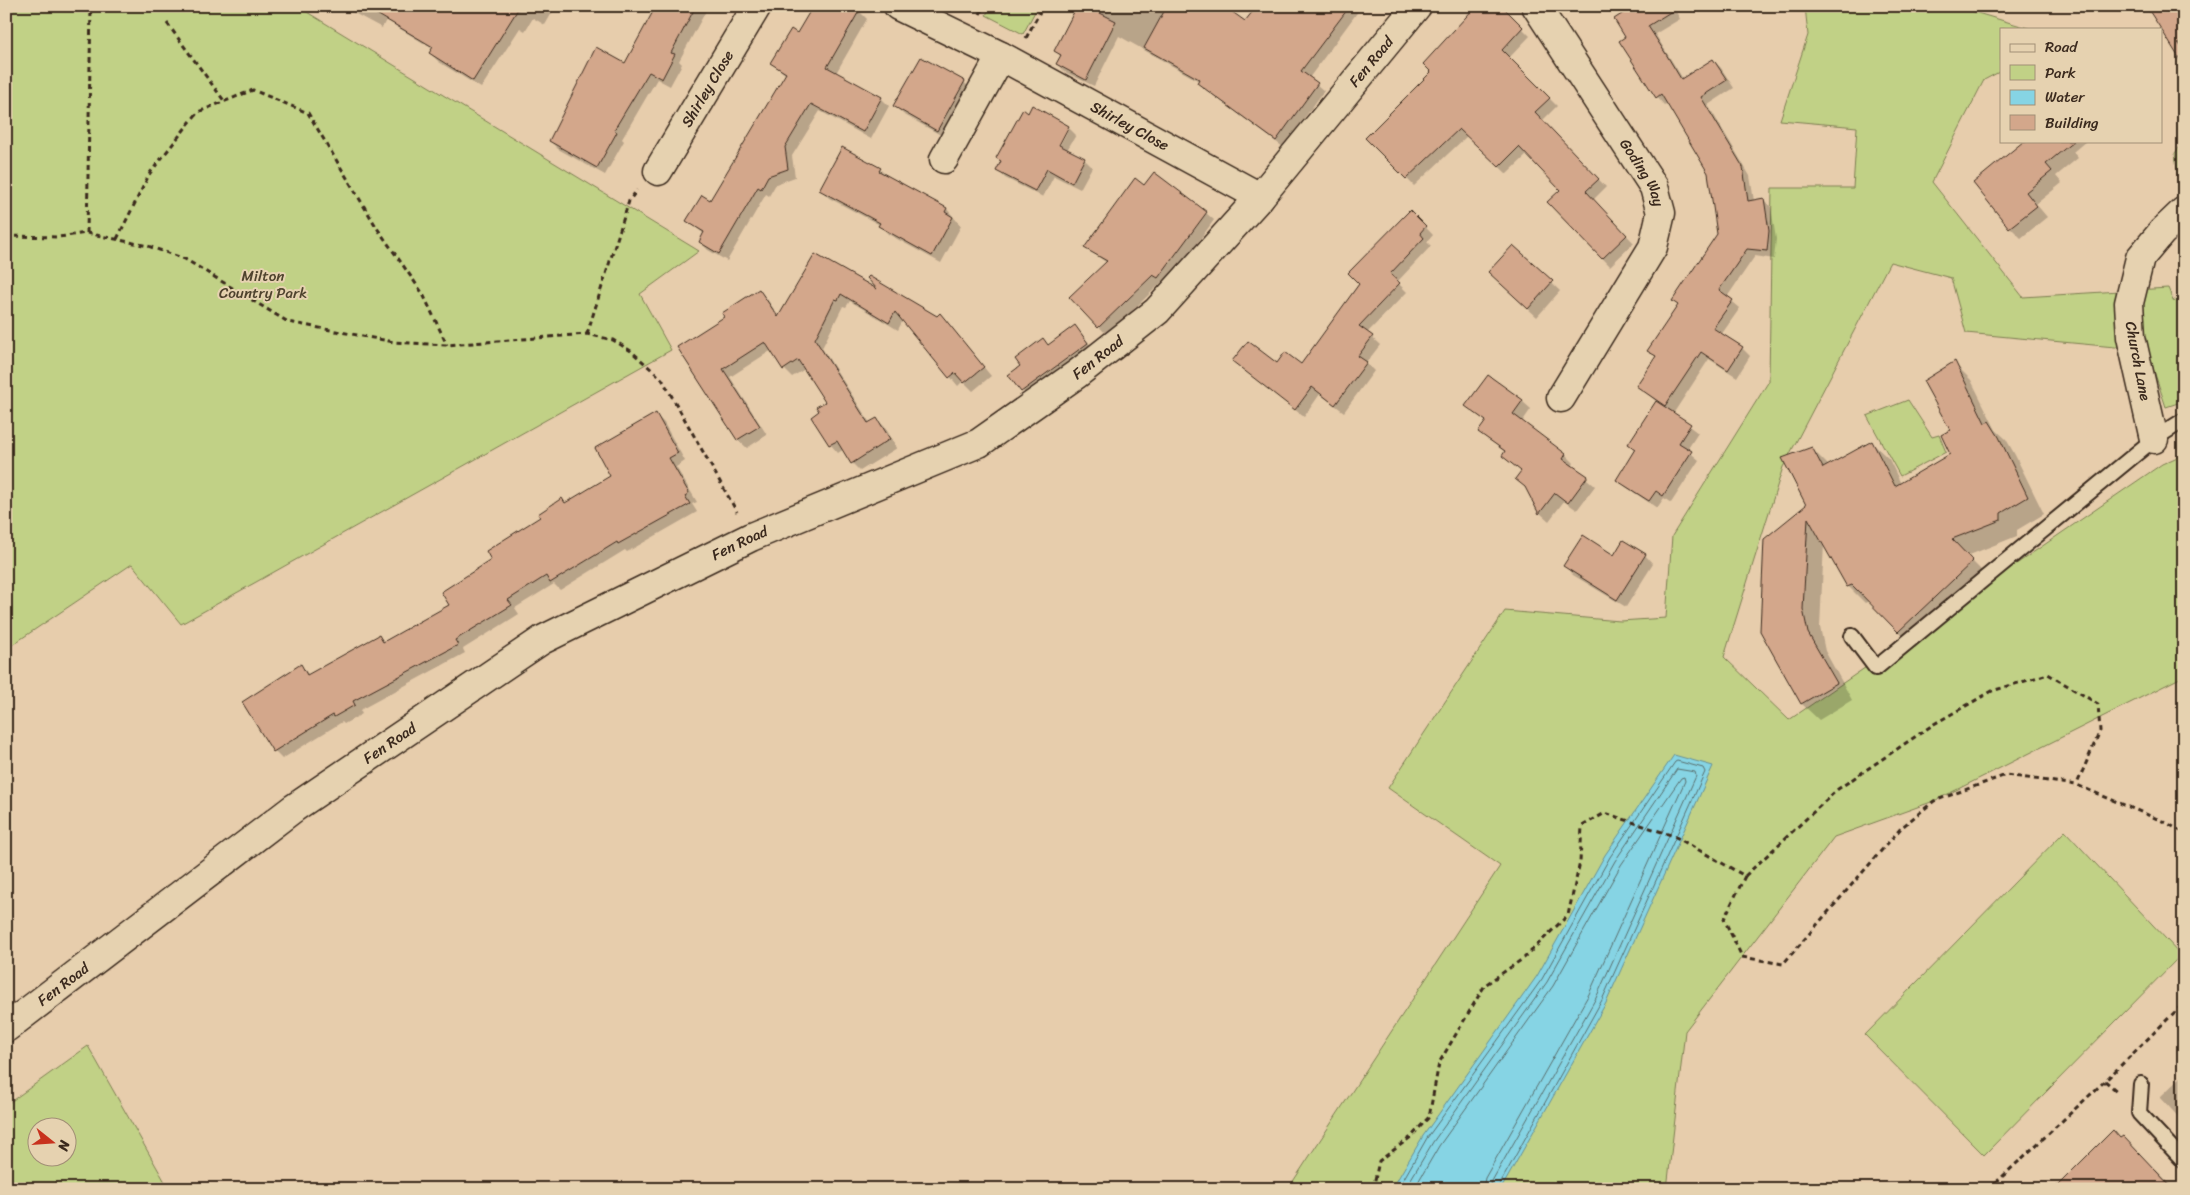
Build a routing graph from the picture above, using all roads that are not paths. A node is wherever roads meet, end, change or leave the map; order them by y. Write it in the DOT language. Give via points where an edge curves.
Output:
graph roads {
  1 [pos="757,6"];
  2 [pos="898,6"];
  3 [pos="1417,6"];
  4 [pos="1536,6"];
  5 [pos="1007,60"];
  6 [pos="944,160"];
  7 [pos="658,171"];
  8 [pos="1260,197"];
  9 [pos="2184,211"];
  10 [pos="1561,398"];
  11 [pos="2184,420"];
  12 [pos="2154,439"];
  13 [pos="1852,636"];
  14 [pos="6,1028"];
  15 [pos="2141,1084"];
  16 [pos="2184,1161"];
  1 -- 7 [label="street, Shirley Close"];
  2 -- 5 [label="street, Shirley Close"];
  3 -- 8 [label="street, Fen Road"];
  4 -- 10 [label="street, Goding Way" via="1654,187 1661,213 1653,247"];
  5 -- 6 [label="street"];
  5 -- 8 [label="street, Shirley Close"];
  8 -- 14 [label="street, Fen Road" via="1157,311 1077,374 979,443 751,538 542,640 294,808"];
  9 -- 12 [label="street, Church Lane" via="2140,258 2129,303 2131,337"];
  11 -- 12 [label="lane"];
  12 -- 13 [label="lane" via="1876,668"];
  15 -- 16 [label="lane" via="2139,1113"];
}
